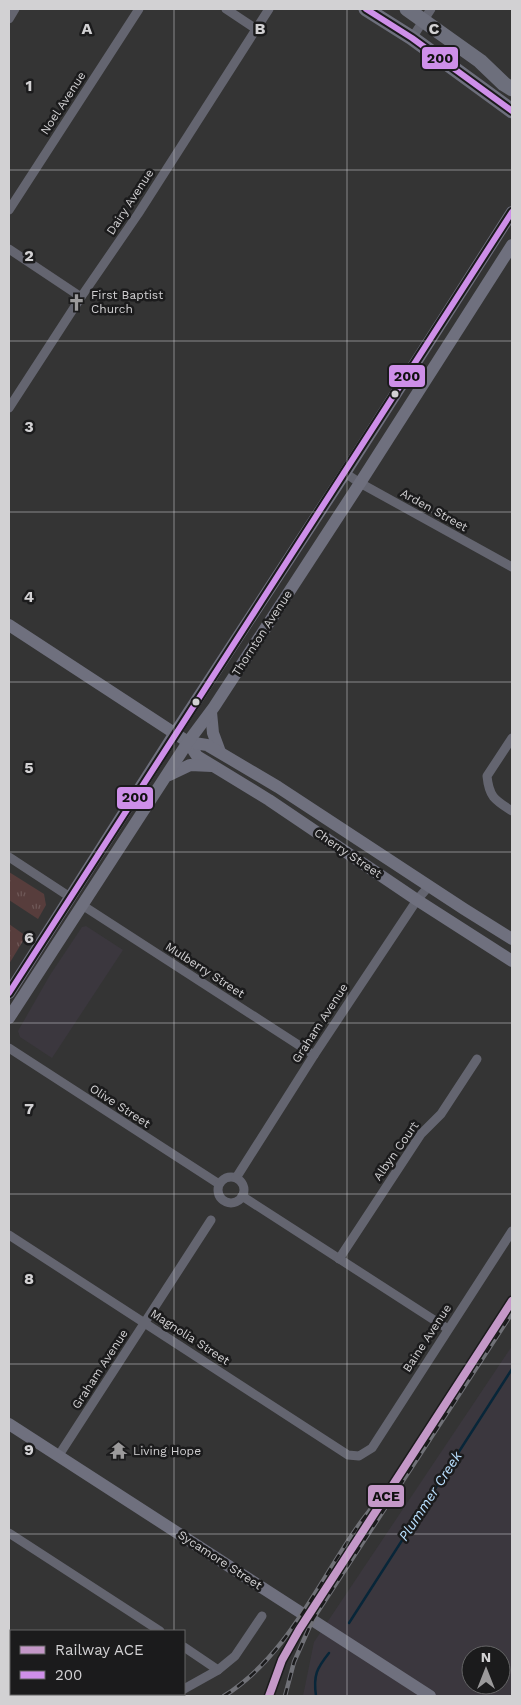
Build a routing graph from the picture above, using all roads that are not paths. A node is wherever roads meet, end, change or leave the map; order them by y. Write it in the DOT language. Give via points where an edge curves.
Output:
graph roads {
  1 [pos="16,9"];
  2 [pos="139,9"];
  3 [pos="226,9"];
  4 [pos="270,9"];
  5 [pos="366,9"];
  6 [pos="407,9"];
  7 [pos="428,14"];
  8 [pos="9,19"];
  9 [pos="256,29"];
  10 [pos="412,38"];
  11 [pos="512,89"];
  12 [pos="512,111"];
  13 [pos="9,210"];
  14 [pos="512,212"];
  15 [pos="512,245"];
  16 [pos="9,249"];
  17 [pos="81,297"];
  18 [pos="9,408"];
  19 [pos="345,473"];
  20 [pos="360,483"];
  21 [pos="512,567"];
  22 [pos="9,625"];
  23 [pos="211,712"];
  24 [pos="175,733"];
  25 [pos="512,738"];
  26 [pos="188,742"];
  27 [pos="220,752"];
  28 [pos="213,766"];
  29 [pos="166,776"];
  30 [pos="308,807"];
  31 [pos="512,811"];
  32 [pos="299,820"];
  33 [pos="9,857"];
  34 [pos="430,886"];
  35 [pos="70,897"];
  36 [pos="417,900"];
  37 [pos="82,906"];
  38 [pos="512,939"];
  39 [pos="512,961"];
  40 [pos="9,994"];
  41 [pos="9,1018"];
  42 [pos="9,1048"];
  43 [pos="314,1055"];
  44 [pos="477,1059"];
  45 [pos="236,1178"];
  46 [pos="219,1184"];
  47 [pos="242,1196"];
  48 [pos="211,1220"];
  49 [pos="512,1231"];
  50 [pos="9,1235"];
  51 [pos="339,1259"];
  52 [pos="145,1323"];
  53 [pos="448,1329"];
  54 [pos="9,1424"];
  55 [pos="59,1455"];
  56 [pos="360,1456"];
  57 [pos="9,1533"];
  58 [pos="262,1616"];
  59 [pos="158,1630"];
  60 [pos="185,1648"];
  61 [pos="218,1670"];
  62 [pos="185,1688"];
  63 [pos="430,1696"];
  1 -- 8 [label="street"];
  2 -- 13 [label="street, Noel Avenue"];
  3 -- 9 [label="street"];
  4 -- 9 [label="street, Dairy Avenue"];
  5 -- 10 [label="main road"];
  6 -- 7 [label="main road"];
  7 -- 10 [label="street"];
  7 -- 11 [label="main road"];
  9 -- 17 [label="street, Dairy Avenue"];
  10 -- 12 [label="main road"];
  14 -- 19 [label="main road, Thornton Avenue"];
  15 -- 20 [label="main road, Thornton Avenue"];
  16 -- 17 [label="street"];
  17 -- 18 [label="street, Dairy Avenue"];
  19 -- 20 [label="street, Arden Street"];
  19 -- 24 [label="main road, Thornton Avenue"];
  20 -- 21 [label="street, Arden Street"];
  20 -- 23 [label="main road, Thornton Avenue"];
  22 -- 24 [label="main road, Cherry Street"];
  23 -- 26 [label="main road, Thornton Avenue"];
  23 -- 27 [label="main road" via="211,724"];
  24 -- 26 [label="main road, Cherry Street"];
  24 -- 35 [label="main road, Thornton Avenue"];
  25 -- 31 [label="street" via="487,776 488,788 495,800"];
  26 -- 27 [label="main road, Cherry Street" via="206,745"];
  26 -- 28 [label="main road, Cherry Street" via="197,756"];
  26 -- 29 [label="main road, Thornton Avenue"];
  27 -- 30 [label="main road, Cherry Street"];
  28 -- 29 [label="main road" via="190,765"];
  28 -- 32 [label="main road, Cherry Street"];
  29 -- 37 [label="main road, Thornton Avenue"];
  30 -- 32 [label="main road"];
  30 -- 34 [label="main road, Cherry Street"];
  32 -- 36 [label="main road, Cherry Street"];
  33 -- 35 [label="street"];
  34 -- 36 [label="street, Graham Avenue"];
  34 -- 38 [label="main road, Cherry Street"];
  35 -- 40 [label="main road, Thornton Avenue"];
  36 -- 39 [label="main road, Cherry Street"];
  36 -- 43 [label="street, Graham Avenue"];
  37 -- 41 [label="main road, Thornton Avenue"];
  37 -- 43 [label="street, Mulberry Street"];
  42 -- 46 [label="street, Olive Street"];
  43 -- 45 [label="street, Graham Avenue"];
  44 -- 51 [label="street, Albyn Court" via="441,1114 421,1134"];
  45 -- 46 [label="street" via="225,1178"];
  45 -- 47 [label="street" via="243,1186"];
  46 -- 47 [label="street, Olive Street" via="218,1194 224,1201 237,1202"];
  47 -- 51 [label="street"];
  48 -- 52 [label="street, Graham Avenue"];
  49 -- 53 [label="street, Baine Avenue"];
  50 -- 52 [label="street, Magnolia Street"];
  51 -- 53 [label="street"];
  52 -- 55 [label="street, Graham Avenue"];
  52 -- 56 [label="street, Magnolia Street" via="348,1455"];
  53 -- 56 [label="street, Baine Avenue" via="372,1448"];
  54 -- 55 [label="main road, Sycamore Street"];
  55 -- 63 [label="main road, Sycamore Street"];
  57 -- 59 [label="street"];
  58 -- 61 [label="street" via="236,1656"];
  60 -- 61 [label="street"];
  61 -- 62 [label="street"];
}
